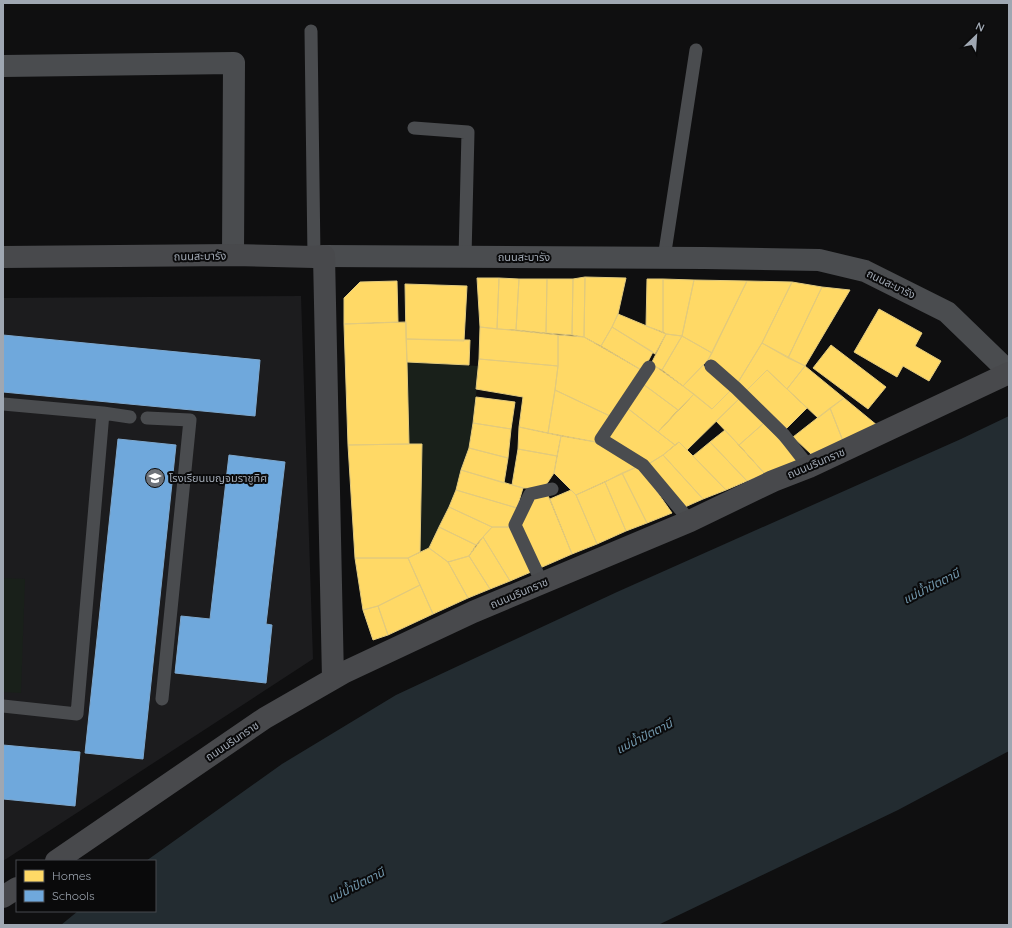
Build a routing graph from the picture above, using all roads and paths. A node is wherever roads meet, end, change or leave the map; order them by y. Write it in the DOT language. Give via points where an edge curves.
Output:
graph roads {
  1 [pos="311,31"];
  2 [pos="696,50"];
  3 [pos="3,66"];
  4 [pos="414,128"];
  5 [pos="233,255"];
  6 [pos="319,256"];
  7 [pos="3,257"];
  8 [pos="465,257"];
  9 [pos="664,258"];
  10 [pos="711,366"];
  11 [pos="648,367"];
  12 [pos="1009,373"];
  13 [pos="3,404"];
  14 [pos="103,414"];
  15 [pos="130,417"];
  16 [pos="147,418"];
  17 [pos="809,467"];
  18 [pos="552,489"];
  19 [pos="690,521"];
  20 [pos="542,583"];
  21 [pos="333,679"];
  22 [pos="162,699"];
  23 [pos="3,706"];
  24 [pos="57,860"];
  25 [pos="16,889"];
  26 [pos="3,897"];
  1 -- 6 [label="lane"];
  2 -- 9 [label="lane"];
  3 -- 5 [label="street" via="234,63"];
  4 -- 8 [label="lane" via="468,132"];
  5 -- 6 [label="street, ถนนสะบารัง"];
  5 -- 7 [label="street, ถนนสะบารัง"];
  6 -- 8 [label="street, ถนนสะบารัง"];
  6 -- 21 [label="street"];
  8 -- 9 [label="street, ถนนสะบารัง"];
  9 -- 12 [label="street, ถนนสะบารัง" via="819,260 865,271 947,312"];
  10 -- 17 [label="lane" via="784,435"];
  11 -- 19 [label="lane" via="601,439 643,465"];
  12 -- 17 [label="street, ถนนนรินทราช"];
  13 -- 14 [label="lane"];
  14 -- 15 [label="lane"];
  14 -- 23 [label="lane" via="77,714"];
  16 -- 22 [label="lane" via="190,420"];
  17 -- 19 [label="street, ถนนนรินทราช" via="773,481"];
  18 -- 20 [label="lane" via="530,494 515,525"];
  19 -- 20 [label="street, ถนนนรินทราช"];
  20 -- 21 [label="street, ถนนนรินทราช" via="473,612"];
  21 -- 24 [label="street, ถนนนรินทราช" via="266,718"];
  25 -- 26 [label="street"];
}
